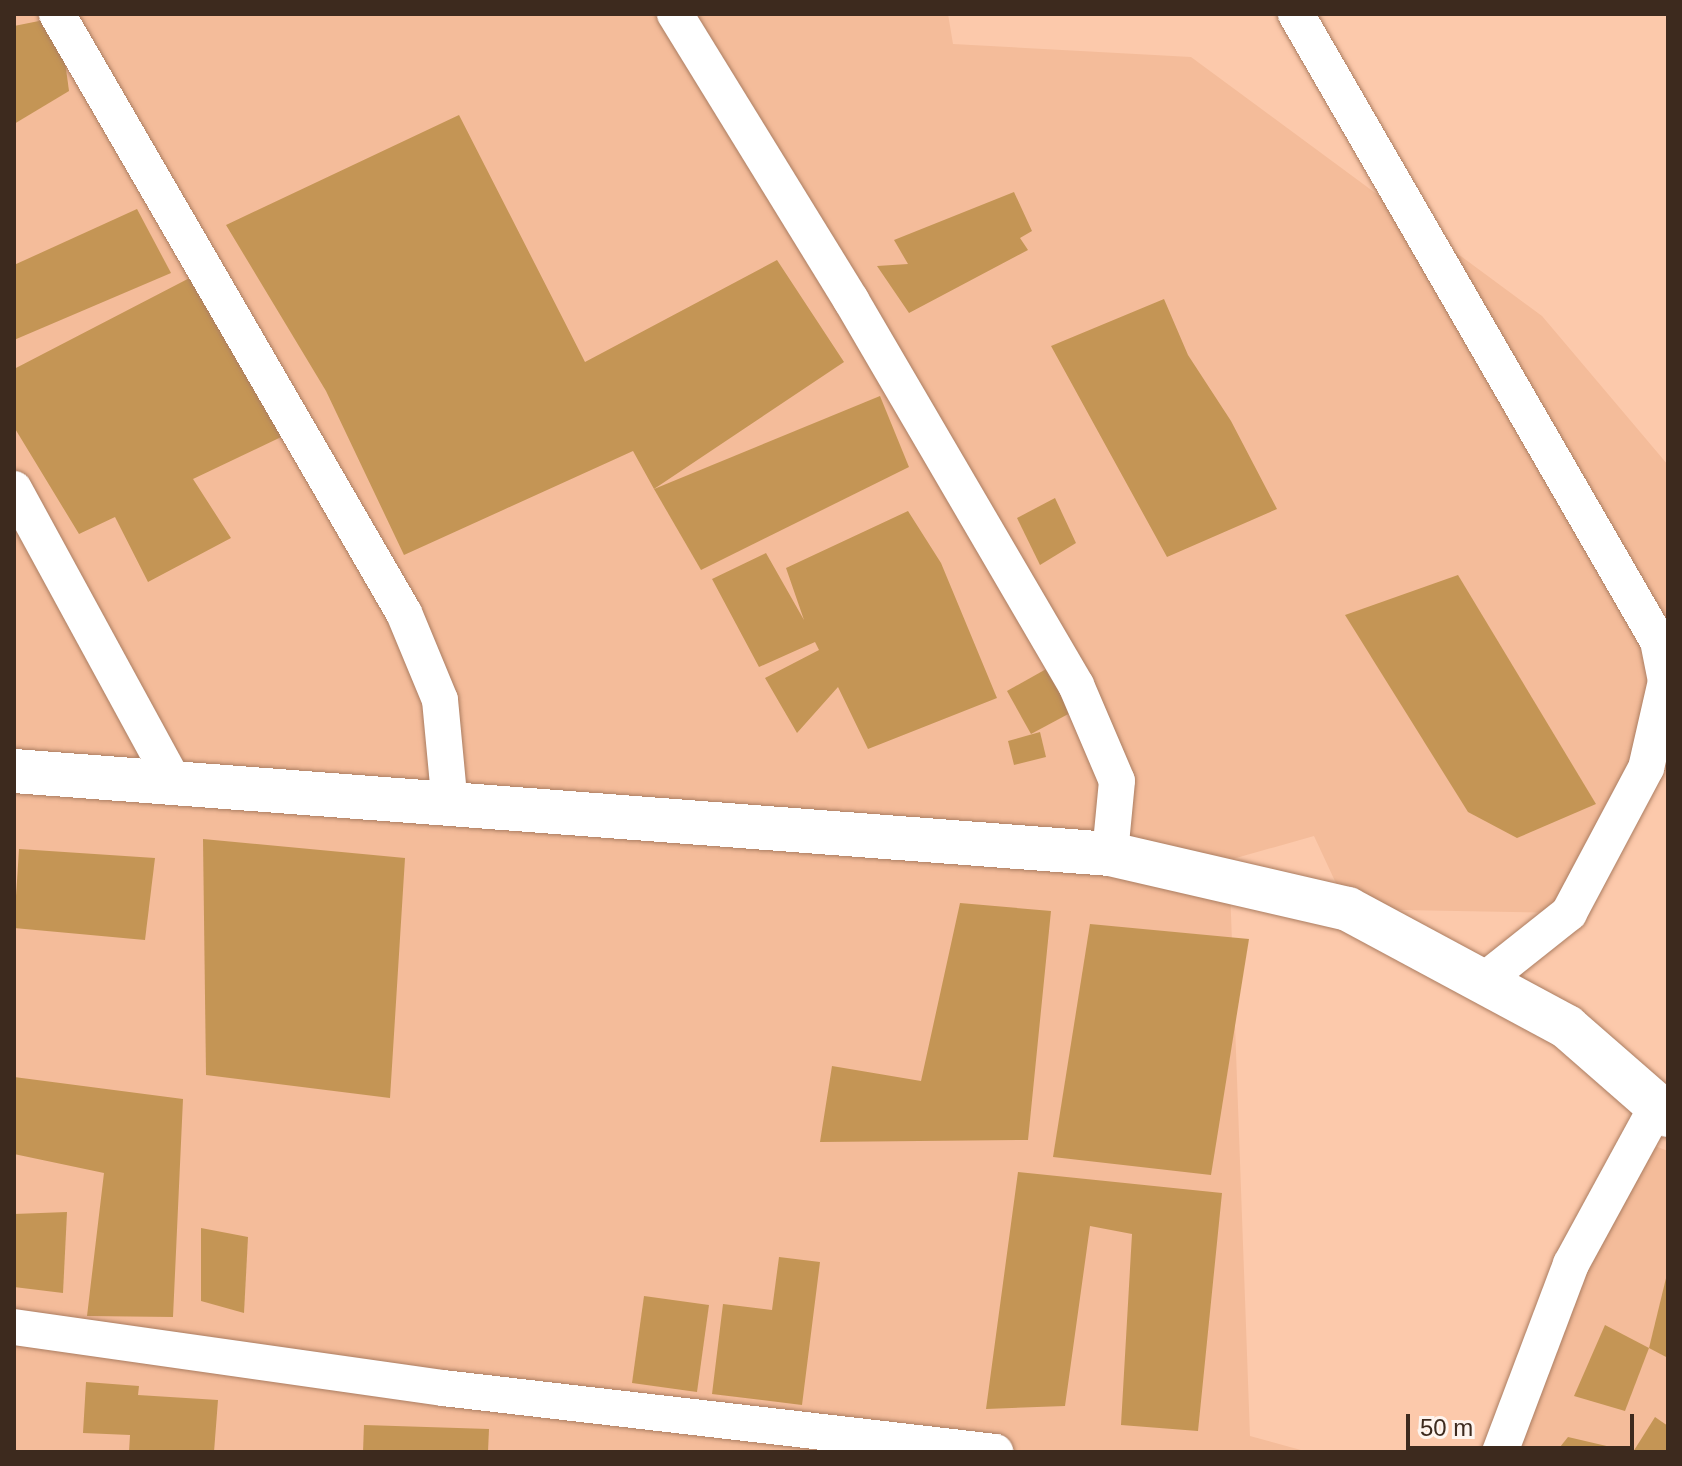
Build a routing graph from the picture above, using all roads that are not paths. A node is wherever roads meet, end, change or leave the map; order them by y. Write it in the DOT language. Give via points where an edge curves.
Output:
graph roads {
  1 [pos="57,14"];
  2 [pos="675,14"];
  3 [pos="1296,14"];
  4 [pos="14,489"];
  5 [pos="14,771"];
  6 [pos="175,784"];
  7 [pos="450,806"];
  8 [pos="1110,854"];
  9 [pos="1486,979"];
  10 [pos="1662,1112"];
  11 [pos="14,1327"];
  12 [pos="995,1452"];
  13 [pos="1500,1452"];
  1 -- 7 [label="street" via="404,613 440,700"];
  2 -- 8 [label="street" via="851,300 1076,685 1117,781"];
  3 -- 9 [label="street" via="1658,641 1666,681 1646,768 1569,913"];
  4 -- 6 [label="street"];
  5 -- 6 [label="street"];
  6 -- 7 [label="street"];
  7 -- 8 [label="street"];
  8 -- 9 [label="street" via="1348,909"];
  9 -- 10 [label="street" via="1567,1027"];
  10 -- 13 [label="street" via="1571,1264"];
  11 -- 12 [label="street" via="443,1388"];
}
